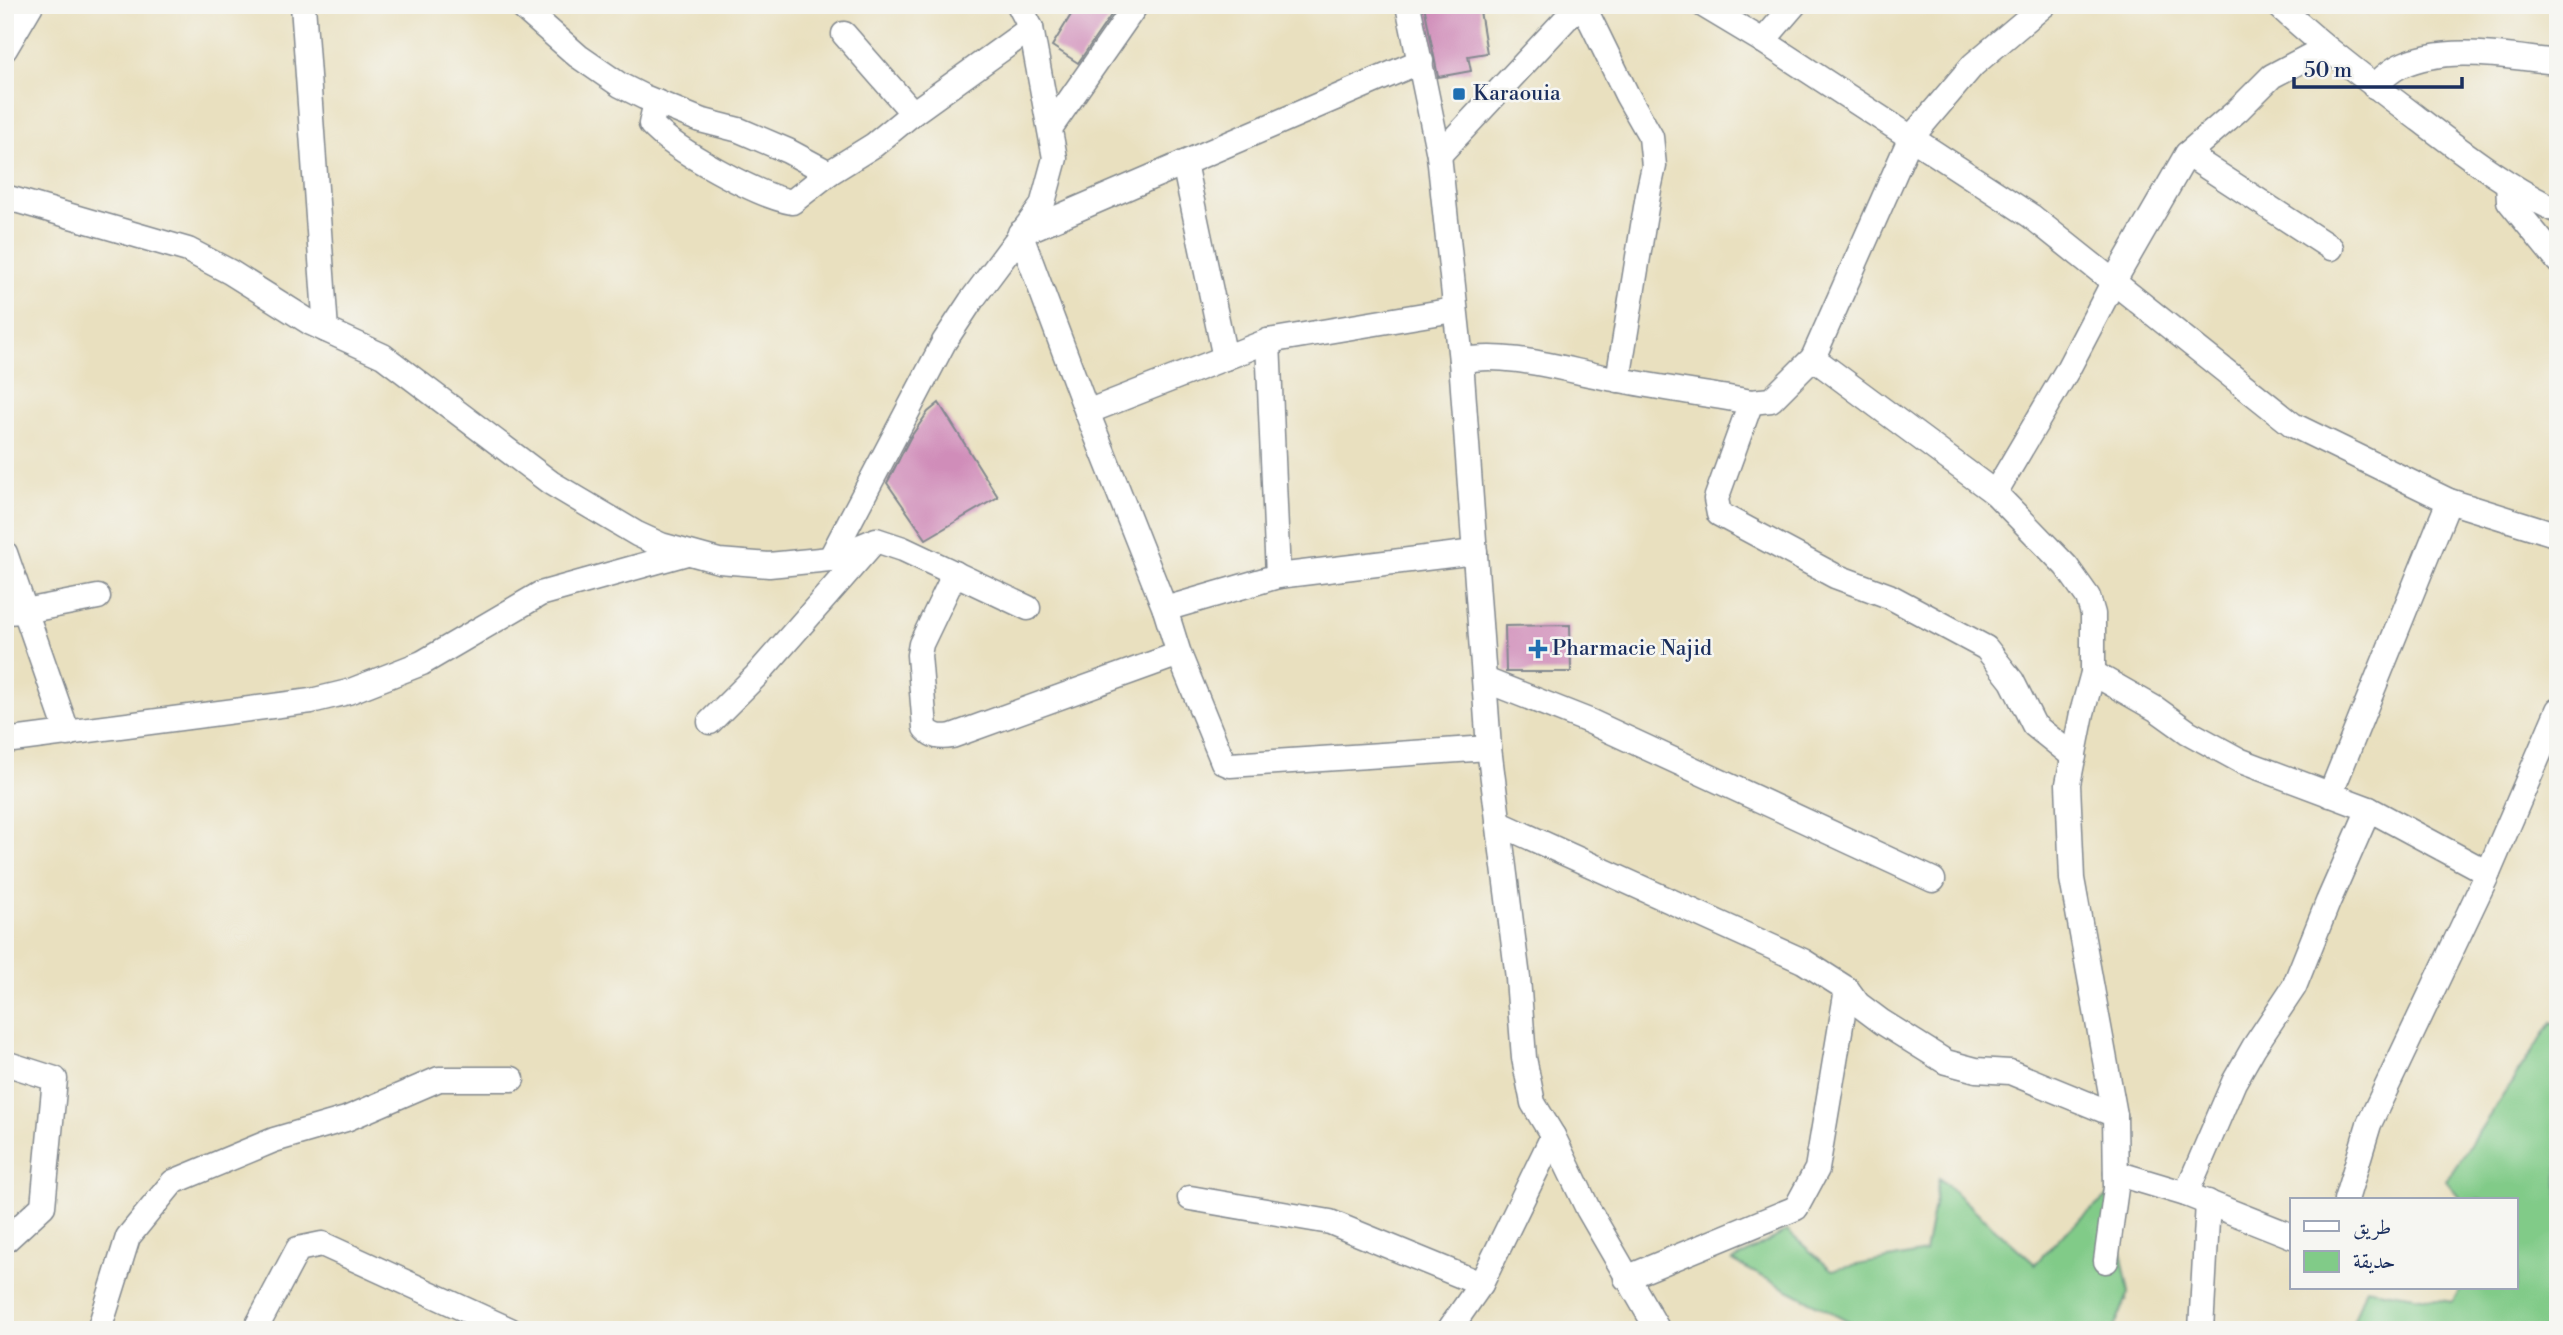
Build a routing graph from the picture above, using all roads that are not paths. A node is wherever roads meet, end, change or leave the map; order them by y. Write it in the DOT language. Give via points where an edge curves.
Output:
graph roads {
  1 [pos="31,5"];
  2 [pos="303,5"];
  3 [pos="520,5"];
  4 [pos="1019,5"];
  5 [pos="1136,5"];
  6 [pos="1408,5"];
  7 [pos="1581,5"];
  8 [pos="1703,5"];
  9 [pos="1794,5"];
  10 [pos="2045,5"];
  11 [pos="2278,5"];
  12 [pos="1031,28"];
  13 [pos="844,34"];
  14 [pos="1763,41"];
  15 [pos="2325,48"];
  16 [pos="5,49"];
  17 [pos="1421,61"];
  18 [pos="2558,62"];
  19 [pos="2374,86"];
  20 [pos="656,102"];
  21 [pos="913,113"];
  22 [pos="1051,127"];
  23 [pos="1910,139"];
  24 [pos="2187,154"];
  25 [pos="1439,155"];
  26 [pos="1184,163"];
  27 [pos="829,173"];
  28 [pos="2508,184"];
  29 [pos="5,197"];
  30 [pos="2558,211"];
  31 [pos="1020,233"];
  32 [pos="2331,248"];
  33 [pos="2558,261"];
  34 [pos="2114,281"];
  35 [pos="1454,310"];
  36 [pos="326,330"];
  37 [pos="1268,341"];
  38 [pos="1225,358"];
  39 [pos="1813,358"];
  40 [pos="1461,361"];
  41 [pos="1618,380"];
  42 [pos="1751,402"];
  43 [pos="1087,412"];
  44 [pos="1994,492"];
  45 [pos="2449,500"];
  46 [pos="2558,535"];
  47 [pos="876,540"];
  48 [pos="1475,552"];
  49 [pos="5,553"];
  50 [pos="687,553"];
  51 [pos="830,559"];
  52 [pos="955,573"];
  53 [pos="1278,576"];
  54 [pos="98,597"];
  55 [pos="1028,608"];
  56 [pos="1165,609"];
  57 [pos="15,612"];
  58 [pos="1179,654"];
  59 [pos="2093,673"];
  60 [pos="1485,680"];
  61 [pos="2558,710"];
  62 [pos="710,722"];
  63 [pos="68,733"];
  64 [pos="5,741"];
  65 [pos="1489,748"];
  66 [pos="2074,757"];
  67 [pos="2330,795"];
  68 [pos="2369,809"];
  69 [pos="1498,823"];
  70 [pos="2488,873"];
  71 [pos="1933,880"];
  72 [pos="1847,989"];
  73 [pos="5,1063"];
  74 [pos="512,1079"];
  75 [pos="2116,1115"];
  76 [pos="1553,1136"];
  77 [pos="2116,1173"];
  78 [pos="1190,1198"];
  79 [pos="2197,1198"];
  80 [pos="2347,1198"];
  81 [pos="2290,1235"];
  82 [pos="5,1241"];
  83 [pos="2106,1261"];
  84 [pos="1626,1278"];
  85 [pos="1481,1284"];
  86 [pos="262,1328"];
  87 [pos="99,1330"];
  88 [pos="510,1330"];
  89 [pos="1449,1330"];
  90 [pos="1658,1330"];
  91 [pos="2201,1330"];
  1 -- 16 [label="street"];
  2 -- 36 [label="street"];
  3 -- 20 [label="street" via="578,56 620,85"];
  4 -- 12 [label="street"];
  5 -- 22 [label="street"];
  6 -- 17 [label="street"];
  7 -- 25 [label="street"];
  7 -- 41 [label="street" via="1651,137 1654,166"];
  8 -- 14 [label="street"];
  9 -- 14 [label="street"];
  10 -- 23 [label="street" via="1973,65"];
  11 -- 15 [label="street"];
  12 -- 21 [label="street"];
  12 -- 22 [label="street"];
  13 -- 21 [label="street"];
  14 -- 23 [label="street"];
  15 -- 19 [label="street"];
  15 -- 24 [label="street" via="2272,76"];
  17 -- 25 [label="street"];
  17 -- 26 [label="street"];
  18 -- 19 [label="street" via="2449,54 2398,66"];
  19 -- 28 [label="street"];
  20 -- 27 [label="street" via="739,130"];
  20 -- 27 [label="street" via="651,124 663,138 779,200 792,202"];
  21 -- 27 [label="street"];
  22 -- 31 [label="street" via="1055,158 1051,178 1042,206"];
  23 -- 34 [label="street" via="2031,216"];
  23 -- 39 [label="street"];
  24 -- 32 [label="street"];
  24 -- 34 [label="street"];
  25 -- 35 [label="street"];
  26 -- 31 [label="street"];
  26 -- 38 [label="street"];
  28 -- 30 [label="street"];
  28 -- 33 [label="street" via="2509,201"];
  29 -- 36 [label="street" via="188,250"];
  31 -- 43 [label="street"];
  31 -- 51 [label="street" via="944,342"];
  34 -- 44 [label="street" via="2068,369"];
  34 -- 45 [label="street" via="2293,425"];
  35 -- 37 [label="street"];
  35 -- 40 [label="street"];
  36 -- 50 [label="street" via="383,356 587,505 637,534"];
  37 -- 38 [label="street"];
  37 -- 53 [label="street"];
  38 -- 43 [label="street"];
  39 -- 42 [label="street" via="1771,400"];
  39 -- 44 [label="street"];
  40 -- 41 [label="street" via="1505,358"];
  40 -- 48 [label="street"];
  41 -- 42 [label="street"];
  42 -- 66 [label="street" via="1716,499 1719,514 1986,648 2012,681 2034,725"];
  43 -- 56 [label="street"];
  44 -- 59 [label="street" via="2081,583 2093,614"];
  45 -- 46 [label="street"];
  45 -- 67 [label="street"];
  47 -- 51 [label="street"];
  47 -- 52 [label="street"];
  47 -- 62 [label="street"];
  48 -- 53 [label="street"];
  48 -- 60 [label="street"];
  49 -- 57 [label="street"];
  50 -- 51 [label="street" via="744,564"];
  50 -- 63 [label="street" via="540,594 422,663 348,692 311,701"];
  52 -- 55 [label="street"];
  52 -- 58 [label="street" via="919,655 925,728 941,738"];
  53 -- 56 [label="street"];
  54 -- 57 [label="street"];
  56 -- 58 [label="street"];
  57 -- 63 [label="street"];
  58 -- 65 [label="street" via="1217,754 1230,765"];
  59 -- 66 [label="street"];
  59 -- 67 [label="street" via="2241,761"];
  60 -- 65 [label="street"];
  60 -- 71 [label="street" via="1600,726"];
  61 -- 70 [label="street"];
  63 -- 64 [label="street"];
  65 -- 69 [label="street"];
  66 -- 75 [label="street" via="2068,783 2072,878"];
  67 -- 68 [label="street"];
  68 -- 70 [label="street"];
  68 -- 79 [label="street" via="2294,987 2234,1082"];
  69 -- 72 [label="street" via="1803,961"];
  69 -- 76 [label="street" via="1524,1058 1534,1102"];
  70 -- 80 [label="street" via="2369,1124"];
  72 -- 75 [label="street" via="1882,1023 1946,1062 2010,1072"];
  72 -- 84 [label="street" via="1817,1169 1796,1208"];
  73 -- 82 [label="street" via="55,1079 43,1206"];
  74 -- 87 [label="street" via="439,1079 346,1119 274,1140 173,1182 128,1237"];
  75 -- 77 [label="street"];
  76 -- 84 [label="street"];
  76 -- 85 [label="street"];
  77 -- 79 [label="street"];
  77 -- 83 [label="street"];
  78 -- 85 [label="street" via="1330,1222"];
  79 -- 81 [label="street"];
  79 -- 91 [label="street"];
  84 -- 90 [label="street"];
  85 -- 89 [label="street"];
  86 -- 88 [label="street" via="298,1249 322,1244"];
}
